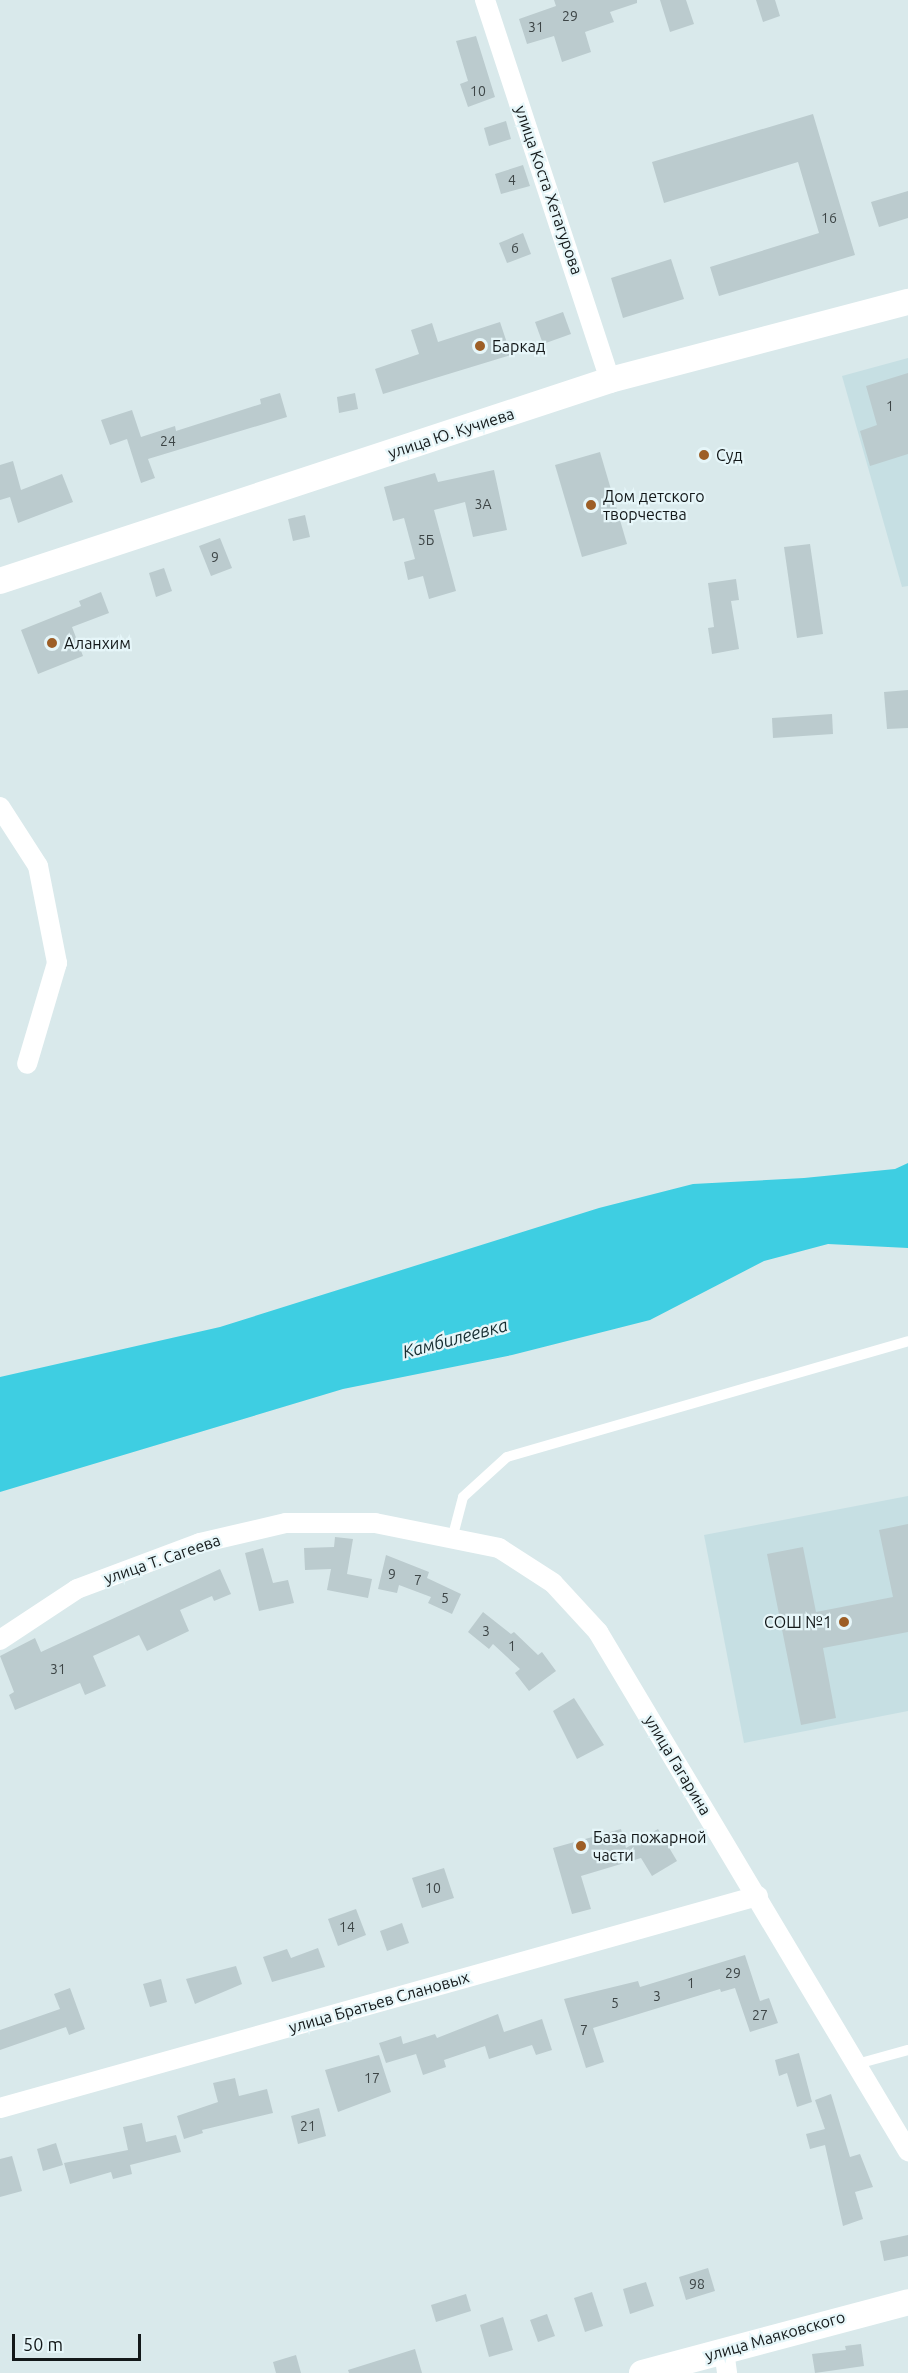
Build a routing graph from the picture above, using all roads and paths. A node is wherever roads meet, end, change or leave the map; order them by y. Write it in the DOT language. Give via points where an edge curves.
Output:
graph roads {
  1 [pos="488,1"];
  2 [pos="908,302"];
  3 [pos="610,380"];
  4 [pos="0,581"];
  5 [pos="0,807"];
  6 [pos="27,1064"];
  7 [pos="908,1341"];
  8 [pos="375,1523"];
  9 [pos="452,1539"];
  10 [pos="0,1640"];
  11 [pos="758,1896"];
  12 [pos="908,2050"];
  13 [pos="857,2064"];
  14 [pos="0,2108"];
  15 [pos="908,2151"];
  16 [pos="908,2302"];
  17 [pos="726,2362"];
  18 [pos="642,2373"];
  1 -- 3 [label="street, улица Коста Хетагурова"];
  2 -- 3 [label="street, улица Ю. Кучиева"];
  3 -- 4 [label="street, улица Ю. Кучиева"];
  5 -- 6 [label="street" via="38,866 57,963"];
  7 -- 9 [label="lane" via="507,1457 463,1497"];
  8 -- 9 [label="street, улица Гагарина"];
  8 -- 10 [label="street, улица Т. Сагеева" via="286,1523 200,1543 77,1589"];
  9 -- 11 [label="street, улица Гагарина" via="499,1548 553,1582 598,1632"];
  11 -- 13 [label="street, улица Гагарина"];
  11 -- 14 [label="street, улица Братьев Слановых"];
  12 -- 13 [label="lane"];
  13 -- 15 [label="street, улица Гагарина"];
  16 -- 17 [label="street, улица Маяковского"];
  17 -- 18 [label="street, улица Маяковского"];
}
